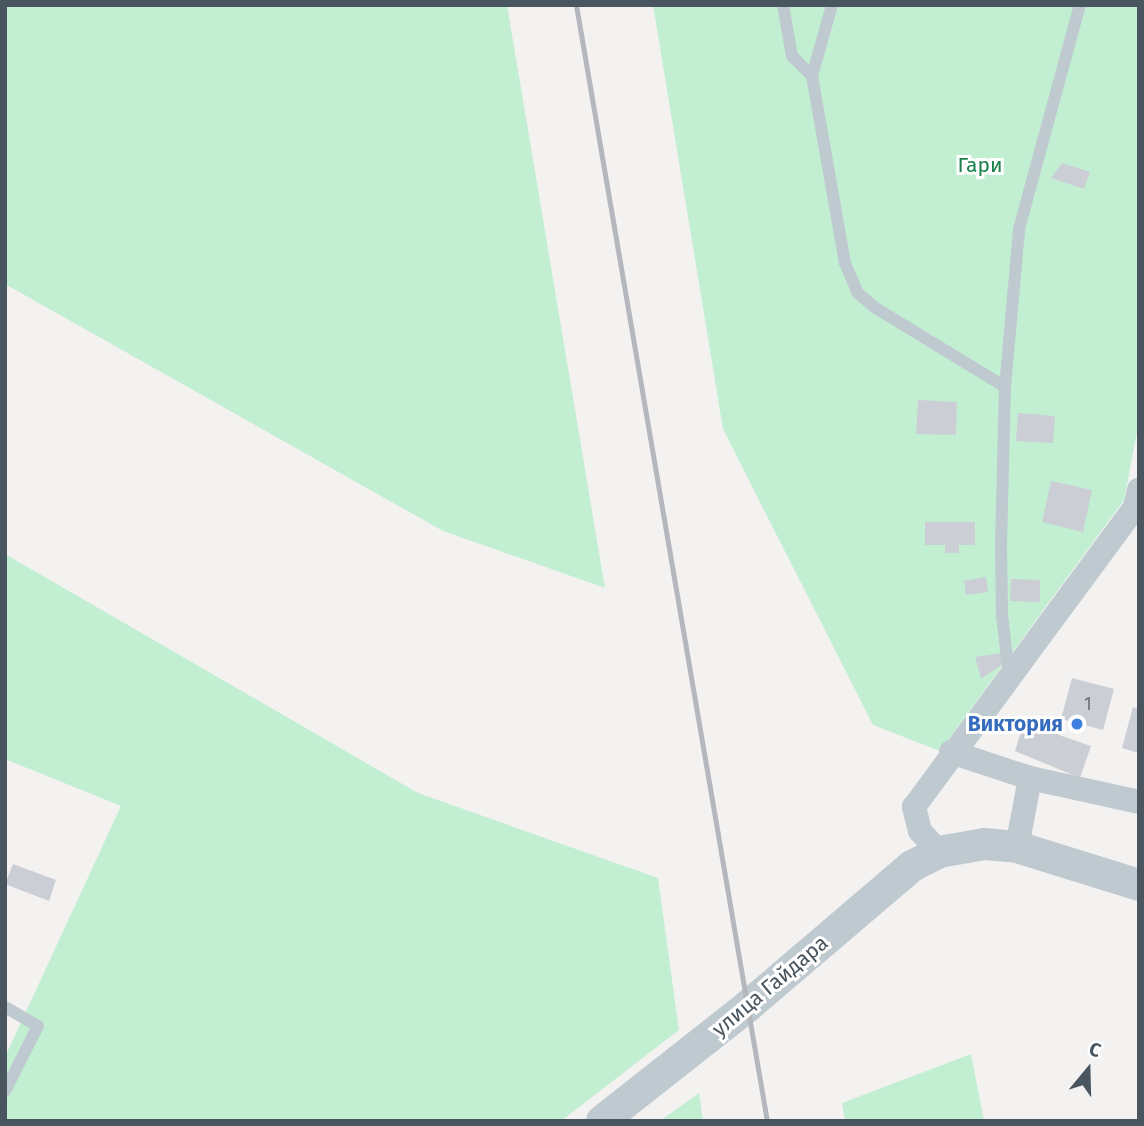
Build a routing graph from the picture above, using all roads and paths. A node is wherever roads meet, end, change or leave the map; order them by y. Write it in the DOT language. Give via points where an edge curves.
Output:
graph roads {
  1 [pos="783,5"];
  2 [pos="832,5"];
  3 [pos="1080,5"];
  4 [pos="811,76"];
  5 [pos="1005,387"];
  6 [pos="1139,489"];
  7 [pos="1009,675"];
  8 [pos="951,752"];
  9 [pos="1030,778"];
  10 [pos="1139,802"];
  11 [pos="1017,848"];
  12 [pos="939,852"];
  13 [pos="1139,885"];
  14 [pos="5,1007"];
  15 [pos="5,1091"];
  16 [pos="602,1121"];
  1 -- 4 [label="lane" via="792,55"];
  2 -- 4 [label="lane"];
  3 -- 5 [label="lane" via="1018,229"];
  4 -- 5 [label="lane" via="845,263 858,293"];
  5 -- 7 [label="lane" via="1002,615"];
  6 -- 7 [label="street" via="1135,507"];
  7 -- 8 [label="street"];
  8 -- 9 [label="street"];
  8 -- 12 [label="street" via="914,807 920,831"];
  9 -- 10 [label="street"];
  9 -- 11 [label="street"];
  11 -- 12 [label="street, улица Гайдара" via="984,844"];
  11 -- 13 [label="street, улица Гайдара"];
  12 -- 16 [label="street, улица Гайдара" via="912,866 748,1006"];
  14 -- 15 [label="lane" via="38,1026"];
}
